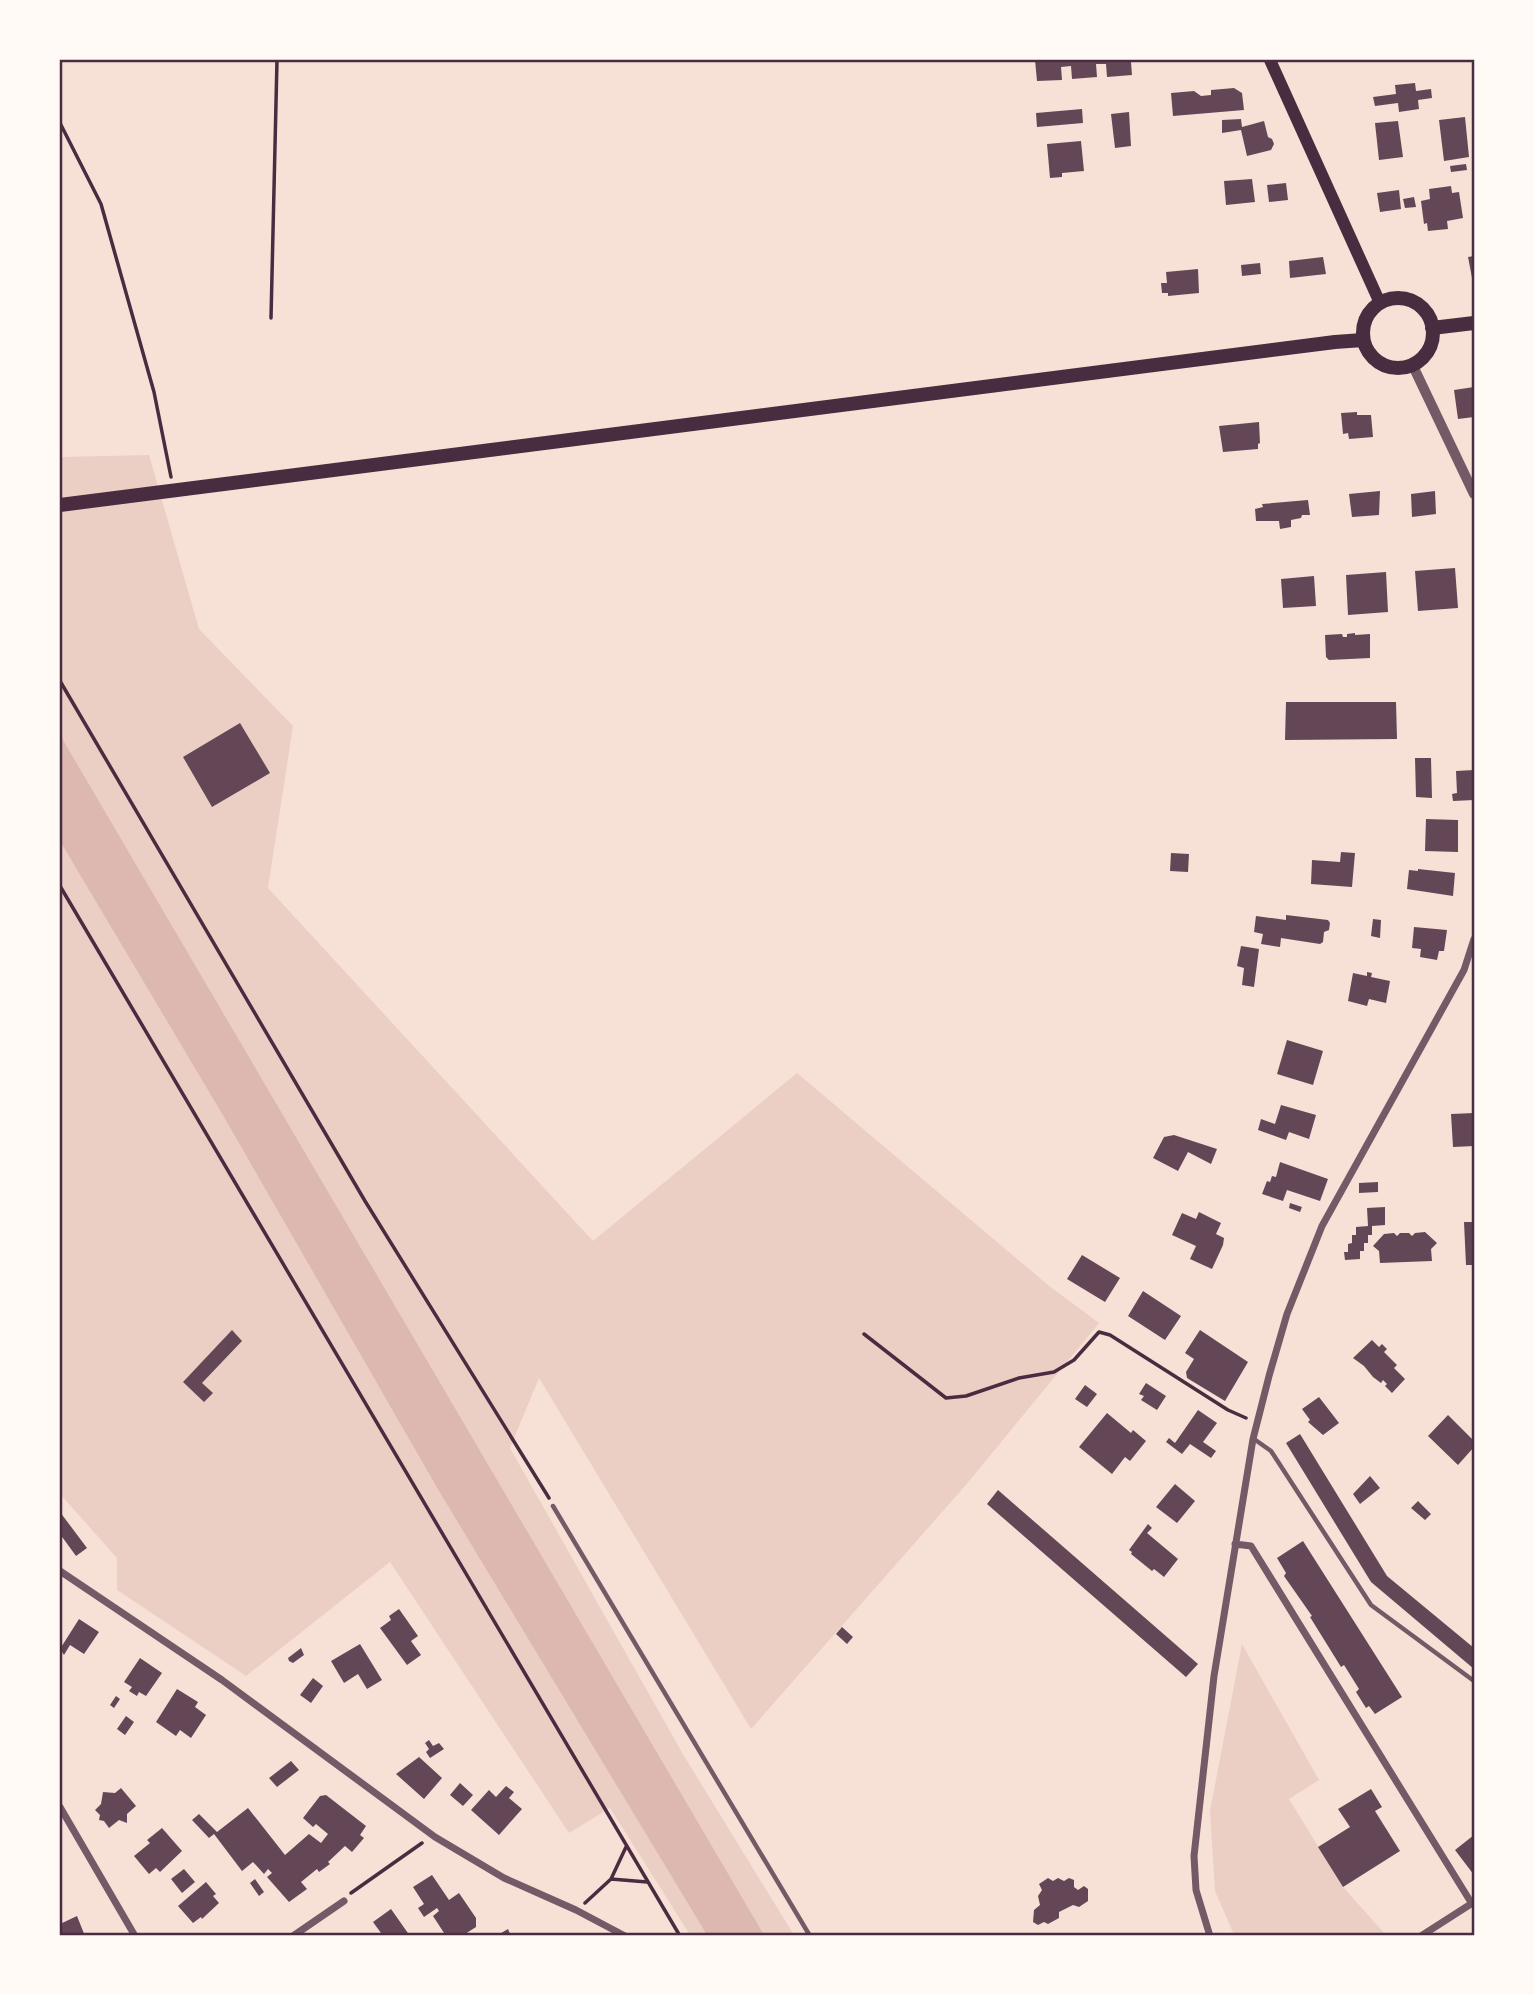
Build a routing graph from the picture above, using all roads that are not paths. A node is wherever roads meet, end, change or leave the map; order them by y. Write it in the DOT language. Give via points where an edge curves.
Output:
graph roads {
  1 [pos="1270,60"];
  2 [pos="1380,303"];
  3 [pos="1475,323"];
  4 [pos="1432,328"];
  5 [pos="1363,340"];
  6 [pos="1413,366"];
  7 [pos="1475,494"];
  8 [pos="60,505"];
  9 [pos="1475,939"];
  10 [pos="1253,1439"];
  11 [pos="553,1506"];
  12 [pos="1235,1544"];
  13 [pos="60,1571"];
  14 [pos="1475,1681"];
  15 [pos="60,1807"];
  16 [pos="344,1901"];
  17 [pos="1473,1903"];
  18 [pos="135,1936"];
  19 [pos="293,1936"];
  20 [pos="625,1936"];
  21 [pos="810,1936"];
  22 [pos="1210,1936"];
  23 [pos="1421,1936"];
  1 -- 2 [label="main road"];
  2 -- 4 [label="main road" via="1391,298 1413,301 1429,317"];
  2 -- 5 [label="main road" via="1365,319"];
  3 -- 4 [label="main road"];
  4 -- 6 [label="main road" via="1428,351"];
  5 -- 6 [label="main road" via="1368,351 1386,366"];
  5 -- 8 [label="main road"];
  6 -- 7 [label="street"];
  9 -- 10 [label="street" via="1464,970 1322,1226 1287,1314"];
  10 -- 12 [label="street"];
  10 -- 14 [label="lane" via="1271,1451 1371,1605"];
  11 -- 21 [label="lane"];
  12 -- 17 [label="street" via="1251,1546"];
  12 -- 22 [label="street" via="1214,1676 1194,1856 1196,1890"];
  13 -- 20 [label="street" via="222,1680 431,1835 504,1878"];
  15 -- 18 [label="street"];
  16 -- 19 [label="street"];
  17 -- 23 [label="street"];
}
